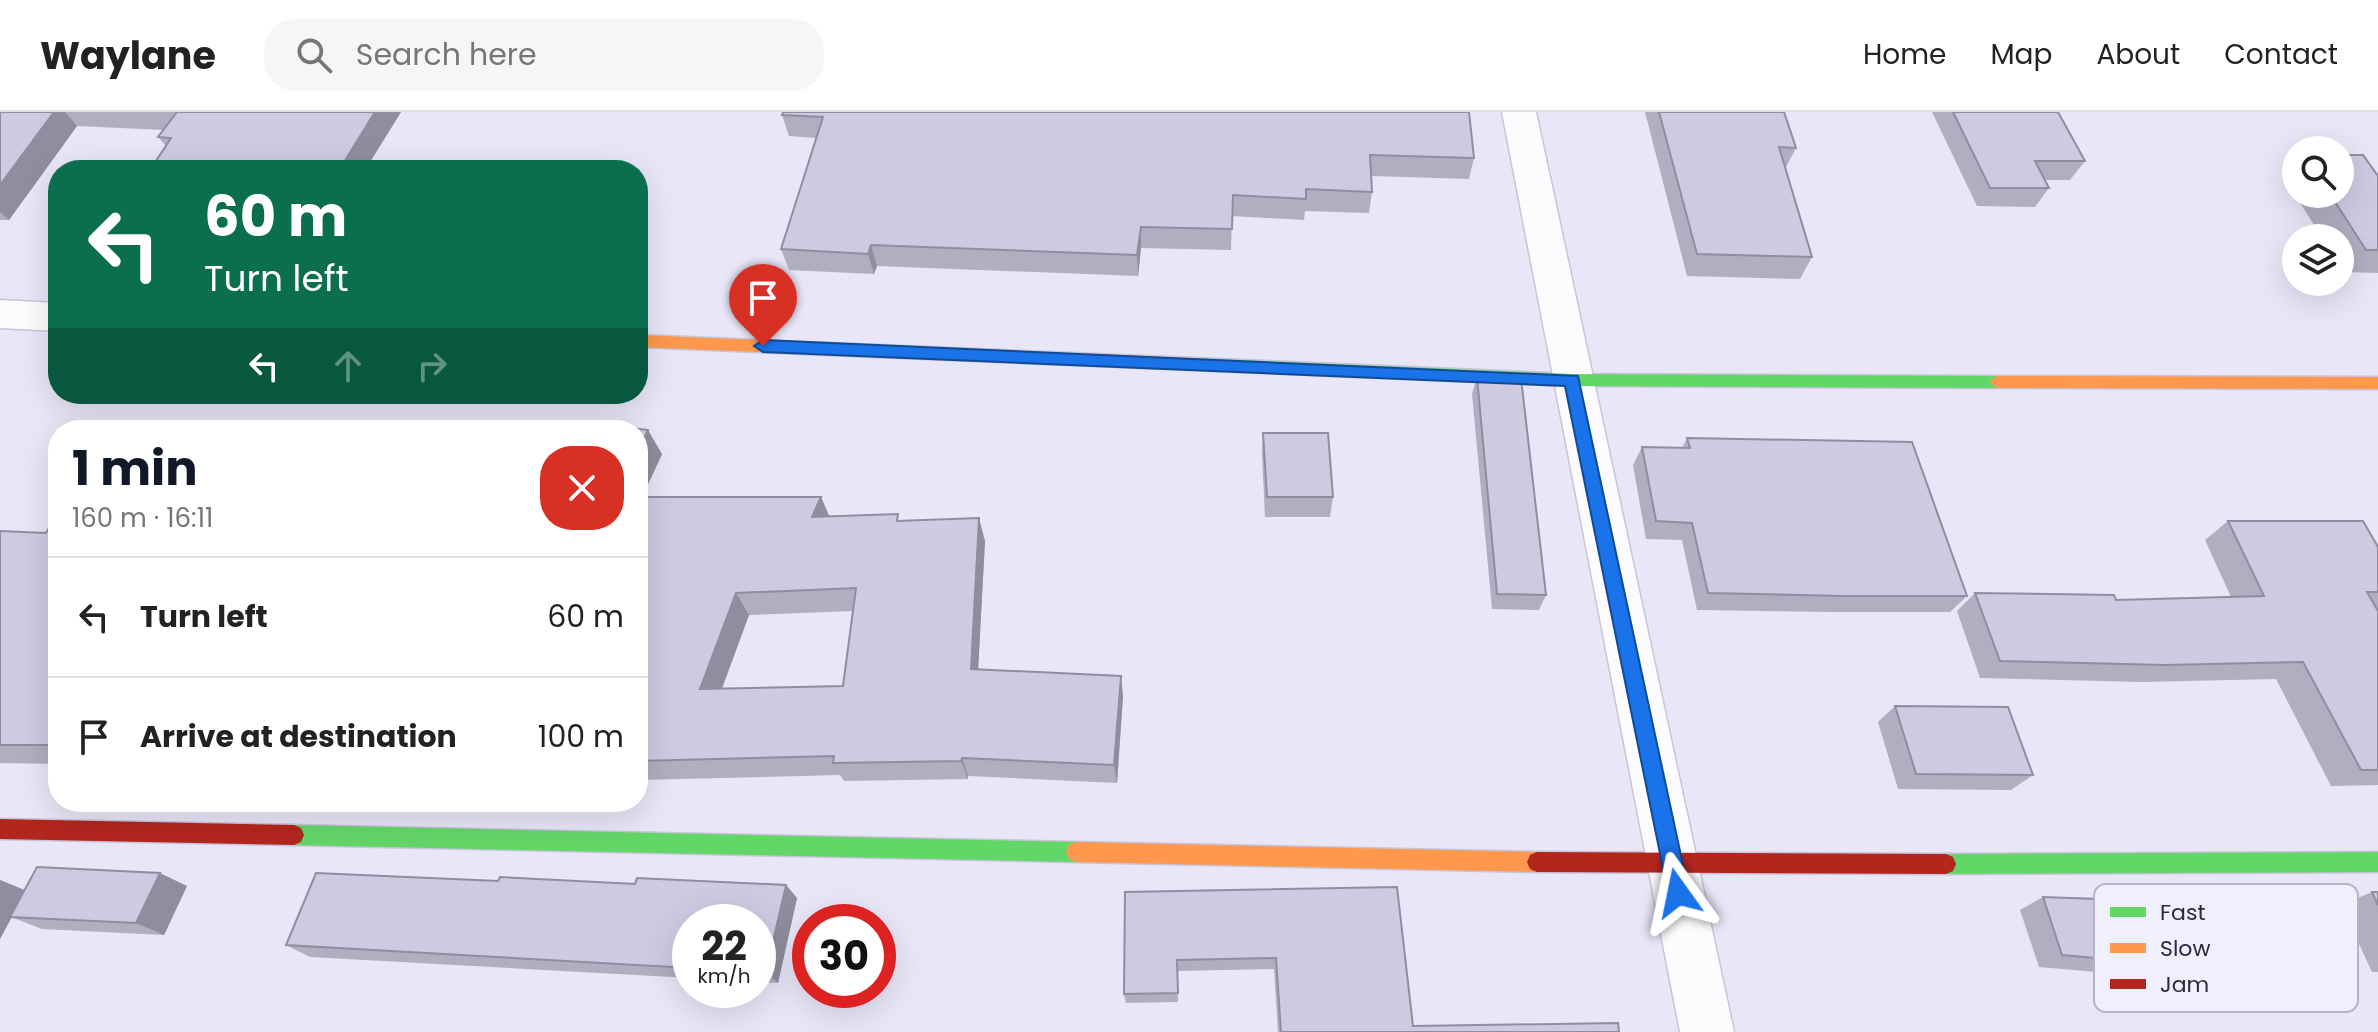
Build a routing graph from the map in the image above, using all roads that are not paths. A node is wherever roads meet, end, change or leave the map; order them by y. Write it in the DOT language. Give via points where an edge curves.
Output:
graph roads {
  1 [pos="1519,112"];
  2 [pos="0,314"];
  3 [pos="48,316"];
  4 [pos="648,341"];
  5 [pos="1572,380"];
  6 [pos="2378,383"];
  7 [pos="0,829"];
  8 [pos="2378,862"];
  9 [pos="1672,865"];
  10 [pos="1707,1032"];
  1 -- 5 [label="street"];
  2 -- 3 [label="street"];
  4 -- 5 [label="street"];
  5 -- 6 [label="street"];
  5 -- 9 [label="street"];
  7 -- 9 [label="street"];
  8 -- 9 [label="street"];
  9 -- 10 [label="street"];
}
